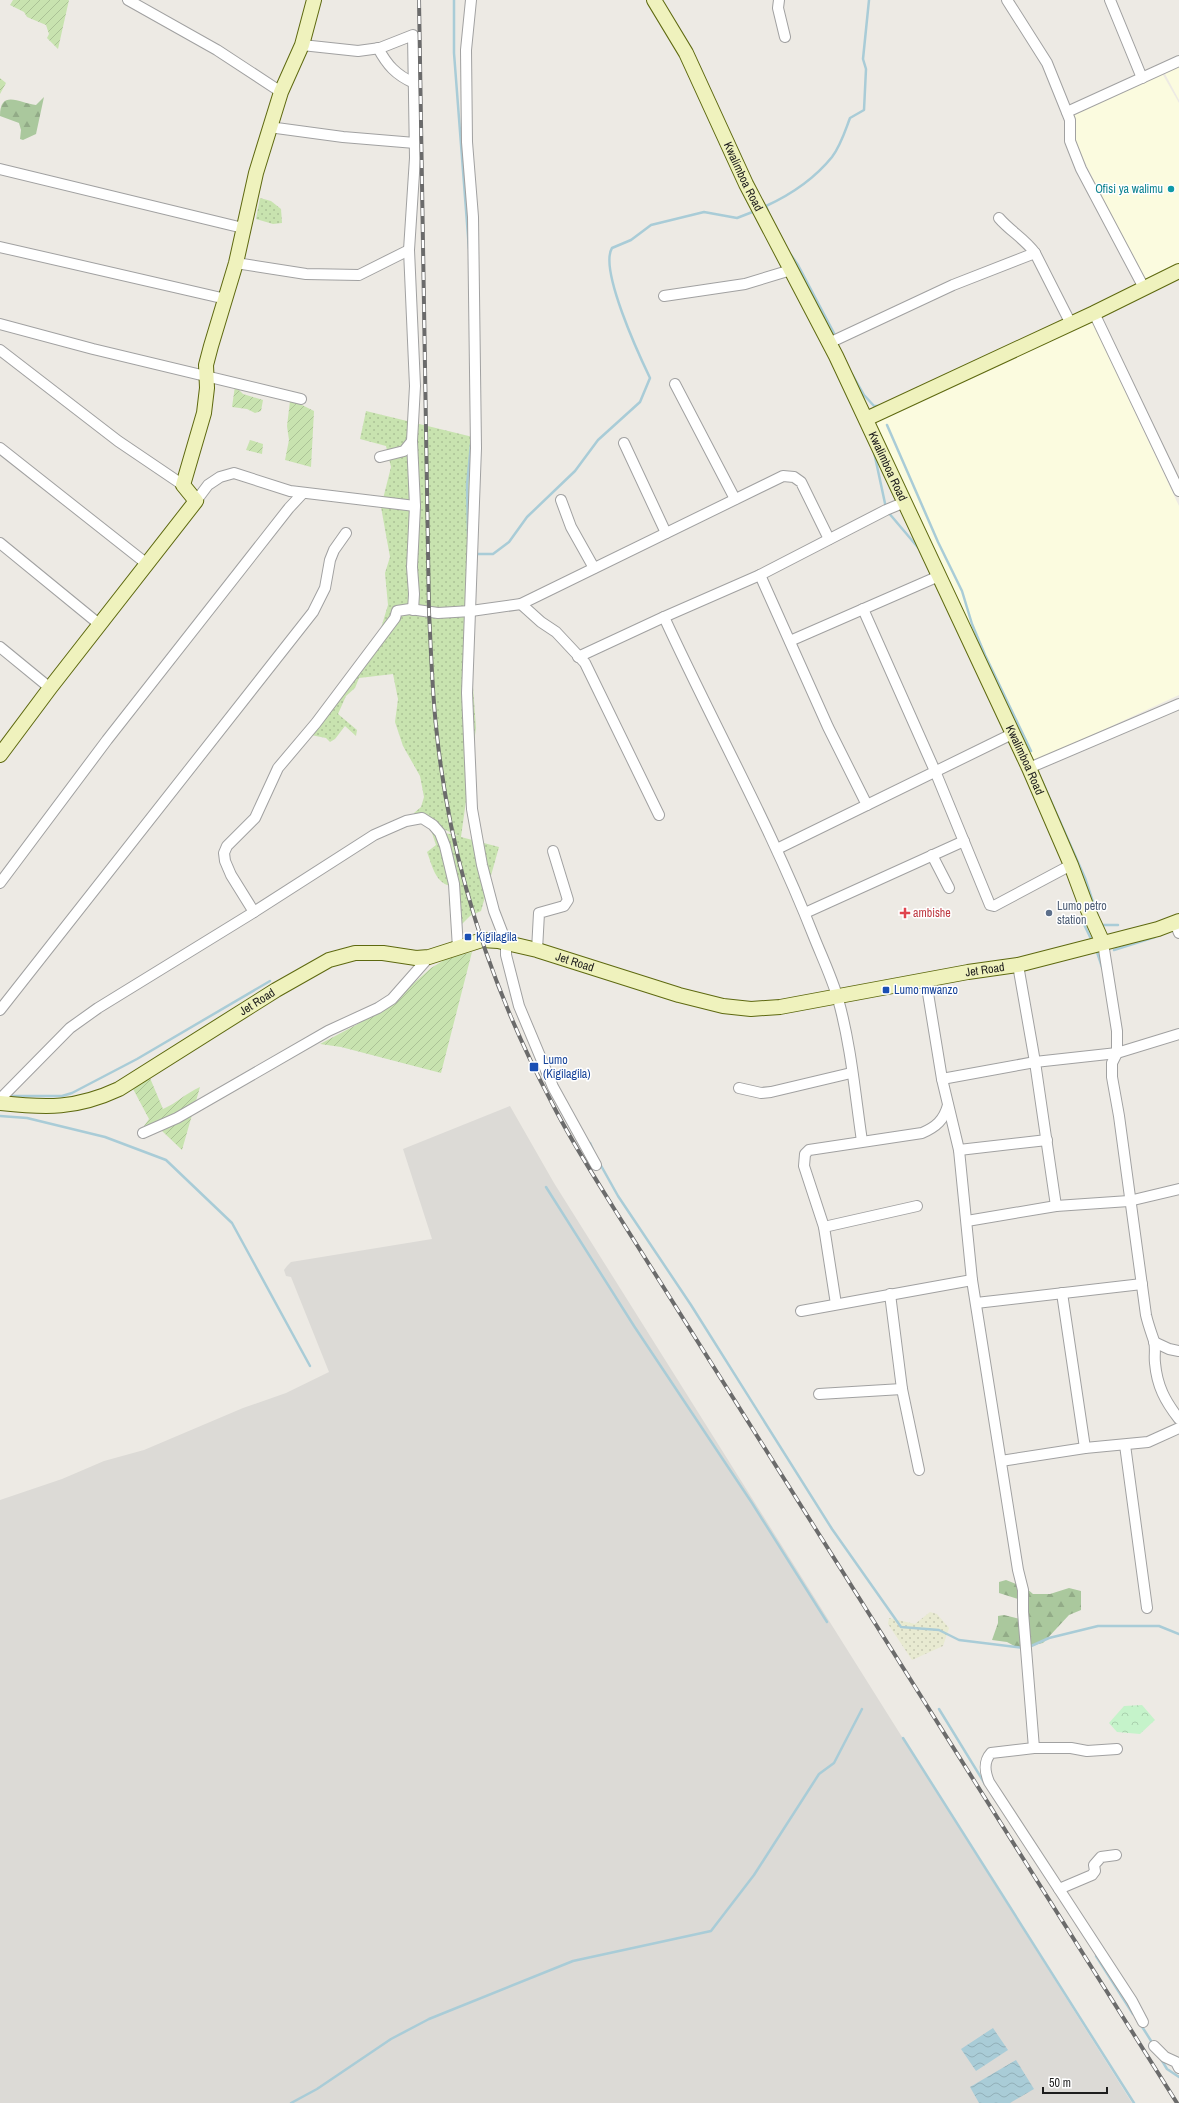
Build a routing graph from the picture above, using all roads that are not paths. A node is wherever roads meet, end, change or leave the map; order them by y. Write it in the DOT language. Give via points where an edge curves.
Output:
graph roads {
  1 [pos="128,0"];
  2 [pos="314,0"];
  3 [pos="471,0"];
  4 [pos="654,0"];
  5 [pos="779,0"];
  6 [pos="1007,0"];
  7 [pos="1110,0"];
  8 [pos="785,36"];
  9 [pos="302,44"];
  10 [pos="378,48"];
  11 [pos="1179,61"];
  12 [pos="1142,78"];
  13 [pos="414,83"];
  14 [pos="281,92"];
  15 [pos="1067,112"];
  16 [pos="270,127"];
  17 [pos="414,143"];
  18 [pos="0,169"];
  19 [pos="999,218"];
  20 [pos="243,228"];
  21 [pos="0,247"];
  22 [pos="409,250"];
  23 [pos="1036,253"];
  24 [pos="236,263"];
  25 [pos="791,270"];
  26 [pos="1179,271"];
  27 [pos="1144,288"];
  28 [pos="664,296"];
  29 [pos="226,299"];
  30 [pos="1094,313"];
  31 [pos="0,324"];
  32 [pos="1071,324"];
  33 [pos="829,342"];
  34 [pos="0,350"];
  35 [pos="207,377"];
  36 [pos="675,384"];
  37 [pos="301,398"];
  38 [pos="866,419"];
  39 [pos="412,441"];
  40 [pos="624,443"];
  41 [pos="0,448"];
  42 [pos="380,457"];
  43 [pos="182,485"];
  44 [pos="1179,492"];
  45 [pos="303,493"];
  46 [pos="735,499"];
  47 [pos="561,500"];
  48 [pos="196,501"];
  49 [pos="905,502"];
  50 [pos="415,506"];
  51 [pos="666,532"];
  52 [pos="346,533"];
  53 [pos="829,539"];
  54 [pos="0,543"];
  55 [pos="146,564"];
  56 [pos="594,568"];
  57 [pos="760,576"];
  58 [pos="939,576"];
  59 [pos="521,604"];
  60 [pos="864,609"];
  61 [pos="413,610"];
  62 [pos="471,611"];
  63 [pos="664,617"];
  64 [pos="99,624"];
  65 [pos="790,641"];
  66 [pos="0,646"];
  67 [pos="578,658"];
  68 [pos="50,688"];
  69 [pos="1178,706"];
  70 [pos="1012,734"];
  71 [pos="2,750"];
  72 [pos="1029,768"];
  73 [pos="935,771"];
  74 [pos="867,805"];
  75 [pos="659,816"];
  76 [pos="964,841"];
  77 [pos="777,849"];
  78 [pos="553,851"];
  79 [pos="932,855"];
  80 [pos="1072,865"];
  81 [pos="0,883"];
  82 [pos="949,888"];
  83 [pos="254,912"];
  84 [pos="805,913"];
  85 [pos="1177,926"];
  86 [pos="506,942"];
  87 [pos="1103,943"];
  88 [pos="458,948"];
  89 [pos="537,950"];
  90 [pos="429,957"];
  91 [pos="1018,965"];
  92 [pos="926,981"];
  93 [pos="838,997"];
  94 [pos="0,1010"];
  95 [pos="1179,1034"];
  96 [pos="1117,1054"];
  97 [pos="1035,1062"];
  98 [pos="851,1073"];
  99 [pos="942,1079"];
  100 [pos="739,1088"];
  101 [pos="0,1099"];
  102 [pos="0,1103"];
  103 [pos="948,1104"];
  104 [pos="143,1133"];
  105 [pos="1047,1140"];
  106 [pos="862,1142"];
  107 [pos="959,1150"];
  108 [pos="596,1165"];
  109 [pos="1179,1190"];
  110 [pos="1129,1201"];
  111 [pos="917,1206"];
  112 [pos="1056,1206"];
  113 [pos="967,1221"];
  114 [pos="824,1227"];
  115 [pos="972,1280"];
  116 [pos="1142,1284"];
  117 [pos="1062,1293"];
  118 [pos="890,1294"];
  119 [pos="976,1303"];
  120 [pos="836,1304"];
  121 [pos="801,1311"];
  122 [pos="1154,1342"];
  123 [pos="1179,1351"];
  124 [pos="902,1389"];
  125 [pos="819,1394"];
  126 [pos="1179,1419"];
  127 [pos="1179,1428"];
  128 [pos="1125,1445"];
  129 [pos="1085,1448"];
  130 [pos="1001,1461"];
  131 [pos="919,1470"];
  132 [pos="1147,1608"];
  133 [pos="1034,1748"];
  134 [pos="1118,1749"];
  135 [pos="1116,1855"];
  136 [pos="1059,1889"];
  137 [pos="1142,2022"];
  138 [pos="1154,2046"];
  139 [pos="1179,2068"];
  1 -- 14 [label="street" via="216,50"];
  2 -- 9 [label="street"];
  3 -- 62 [label="street" via="466,50 473,217 476,448"];
  4 -- 25 [label="street, Kwalimboa Road" via="686,53 746,184"];
  5 -- 8 [label="street" via="778,8"];
  6 -- 15 [label="street" via="1047,63"];
  7 -- 12 [label="street"];
  9 -- 10 [label="street" via="358,51"];
  9 -- 14 [label="street"];
  10 -- 13 [label="street" via="400,77"];
  10 -- 13 [label="street" via="413,35"];
  11 -- 12 [label="street"];
  12 -- 15 [label="street"];
  13 -- 17 [label="street"];
  14 -- 16 [label="street"];
  15 -- 27 [label="street" via="1070,120 1070,141 1081,169"];
  16 -- 17 [label="street"];
  16 -- 20 [label="street"];
  17 -- 22 [label="street"];
  18 -- 20 [label="street"];
  19 -- 23 [label="street"];
  20 -- 24 [label="street"];
  21 -- 29 [label="street"];
  22 -- 24 [label="street" via="359,274 306,274"];
  22 -- 39 [label="street" via="415,386"];
  23 -- 32 [label="street"];
  23 -- 33 [label="street" via="953,285"];
  24 -- 29 [label="street"];
  25 -- 28 [label="street" via="745,284"];
  25 -- 33 [label="street, Kwalimboa Road"];
  26 -- 27 [label="street"];
  27 -- 30 [label="street"];
  29 -- 35 [label="street" via="206,365"];
  30 -- 32 [label="street"];
  30 -- 44 [label="street"];
  31 -- 35 [label="street"];
  32 -- 38 [label="street"];
  33 -- 38 [label="street, Kwalimboa Road"];
  34 -- 43 [label="street" via="118,441"];
  35 -- 37 [label="street"];
  35 -- 43 [label="street" via="202,419"];
  36 -- 46 [label="street"];
  38 -- 49 [label="street, Kwalimboa Road"];
  39 -- 42 [label="street" via="404,452"];
  39 -- 50 [label="street"];
  40 -- 51 [label="street"];
  41 -- 55 [label="street"];
  43 -- 48 [label="street"];
  45 -- 48 [label="street" via="234,473 220,477 208,485"];
  45 -- 50 [label="street"];
  45 -- 81 [label="street" via="107,740"];
  46 -- 51 [label="street"];
  46 -- 53 [label="street" via="783,476 794,477 801,482"];
  47 -- 56 [label="street" via="571,527"];
  48 -- 55 [label="street"];
  49 -- 53 [label="street"];
  49 -- 58 [label="street, Kwalimboa Road"];
  50 -- 61 [label="street"];
  51 -- 56 [label="street"];
  52 -- 94 [label="street" via="334,550 325,588 313,612"];
  53 -- 57 [label="street"];
  54 -- 64 [label="street"];
  55 -- 64 [label="street"];
  56 -- 59 [label="street"];
  57 -- 63 [label="street"];
  57 -- 65 [label="street"];
  58 -- 60 [label="street"];
  58 -- 70 [label="street, Kwalimboa Road"];
  59 -- 62 [label="street"];
  59 -- 67 [label="street" via="556,632"];
  60 -- 65 [label="street"];
  60 -- 73 [label="street"];
  61 -- 62 [label="street" via="438,613"];
  61 -- 83 [label="street" via="397,611 395,618 351,677 278,768 255,818 227,846 224,853 228,868"];
  62 -- 86 [label="street" via="467,693 474,829 492,903"];
  63 -- 67 [label="street"];
  63 -- 77 [label="street"];
  64 -- 68 [label="street"];
  65 -- 74 [label="street" via="828,727"];
  66 -- 68 [label="street"];
  67 -- 75 [label="street" via="585,664 593,679"];
  68 -- 71 [label="street"];
  69 -- 72 [label="street"];
  70 -- 72 [label="street, Kwalimboa Road"];
  70 -- 73 [label="street"];
  72 -- 80 [label="street, Kwalimboa Road"];
  73 -- 74 [label="street"];
  73 -- 76 [label="street"];
  74 -- 77 [label="street"];
  76 -- 79 [label="street"];
  76 -- 80 [label="street" via="979,881 992,906"];
  77 -- 84 [label="street"];
  78 -- 89 [label="street" via="568,900 564,906 539,913"];
  79 -- 82 [label="street"];
  79 -- 84 [label="street"];
  80 -- 87 [label="street, Kwalimboa Road"];
  83 -- 88 [label="street" via="374,835 406,821 422,818 436,829 445,846 454,884"];
  83 -- 101 [label="street" via="70,1028"];
  84 -- 93 [label="street"];
  85 -- 87 [label="street, Jet Road"];
  86 -- 88 [label="street, Jet Road" via="482,940"];
  86 -- 89 [label="street, Jet Road"];
  86 -- 108 [label="street" via="511,978 524,1019 554,1087"];
  87 -- 91 [label="street, Jet Road"];
  87 -- 96 [label="street" via="1118,1031"];
  88 -- 90 [label="street, Jet Road"];
  89 -- 93 [label="street, Jet Road" via="679,995 723,1006 751,1009 780,1007"];
  90 -- 102 [label="street, Jet Road" via="416,958 368,952 329,960 276,990 119,1089 79,1104 26,1106"];
  90 -- 104 [label="street" via="392,999 378,1008 328,1031 177,1118"];
  91 -- 92 [label="street, Jet Road"];
  91 -- 97 [label="street"];
  92 -- 93 [label="street, Jet Road"];
  92 -- 99 [label="street"];
  93 -- 98 [label="street" via="845,1026"];
  95 -- 96 [label="street"];
  96 -- 97 [label="street"];
  96 -- 110 [label="street" via="1112,1063 1112,1077"];
  97 -- 99 [label="street"];
  97 -- 105 [label="street"];
  98 -- 100 [label="street" via="766,1093"];
  98 -- 106 [label="street"];
  99 -- 103 [label="street"];
  103 -- 106 [label="street" via="946,1115 929,1130"];
  103 -- 107 [label="street"];
  105 -- 107 [label="street"];
  105 -- 112 [label="street"];
  106 -- 114 [label="street" via="809,1150 805,1154 804,1166"];
  107 -- 113 [label="street"];
  109 -- 110 [label="street"];
  110 -- 112 [label="street"];
  110 -- 116 [label="street"];
  111 -- 114 [label="street"];
  112 -- 113 [label="street"];
  113 -- 115 [label="street"];
  114 -- 120 [label="street"];
  115 -- 118 [label="street"];
  115 -- 119 [label="street"];
  116 -- 117 [label="street"];
  116 -- 122 [label="street" via="1146,1315"];
  117 -- 119 [label="street"];
  117 -- 129 [label="street"];
  118 -- 120 [label="street"];
  118 -- 124 [label="street"];
  119 -- 130 [label="street"];
  120 -- 121 [label="street"];
  122 -- 123 [label="street"];
  122 -- 126 [label="street" via="1159,1388"];
  124 -- 125 [label="street"];
  124 -- 131 [label="street"];
  127 -- 128 [label="street" via="1148,1442"];
  128 -- 129 [label="street"];
  128 -- 132 [label="street"];
  129 -- 130 [label="street"];
  130 -- 133 [label="street" via="1023,1590"];
  133 -- 134 [label="street"];
  133 -- 136 [label="street" via="991,1753 985,1764 986,1774"];
  135 -- 136 [label="street" via="1101,1856 1094,1865 1095,1871 1092,1875"];
  136 -- 137 [label="street" via="1132,2001"];
  138 -- 139 [label="street" via="1165,2057 1176,2062"];
}
